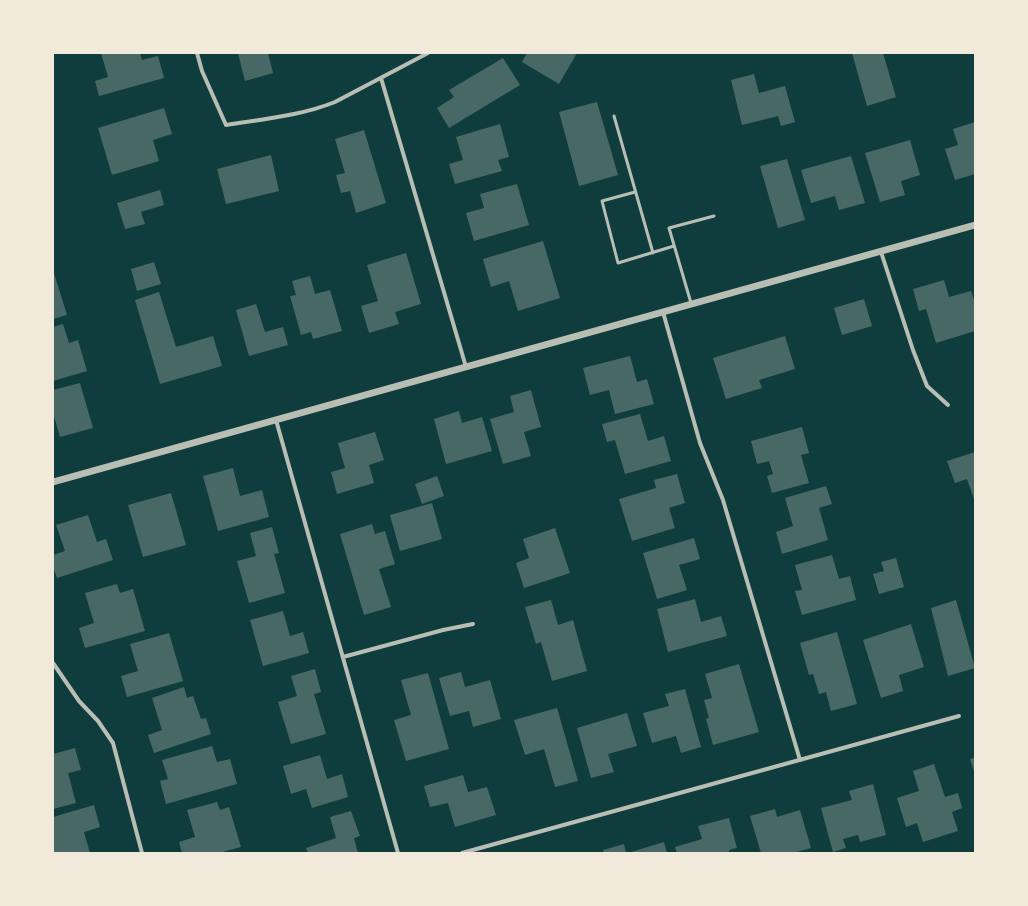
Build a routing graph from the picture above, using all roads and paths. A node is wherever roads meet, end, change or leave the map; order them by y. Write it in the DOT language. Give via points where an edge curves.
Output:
graph roads {
  1 [pos="197,53"];
  2 [pos="428,53"];
  3 [pos="381,78"];
  4 [pos="614,116"];
  5 [pos="635,192"];
  6 [pos="714,216"];
  7 [pos="975,225"];
  8 [pos="674,246"];
  9 [pos="653,252"];
  10 [pos="881,252"];
  11 [pos="691,303"];
  12 [pos="663,312"];
  13 [pos="466,367"];
  14 [pos="948,405"];
  15 [pos="276,420"];
  16 [pos="53,482"];
  17 [pos="473,624"];
  18 [pos="343,657"];
  19 [pos="53,663"];
  20 [pos="959,716"];
  21 [pos="800,760"];
  22 [pos="142,853"];
  23 [pos="398,853"];
  24 [pos="462,853"];
  1 -- 3 [label="street" via="202,71 226,125 313,110 335,102"];
  2 -- 3 [label="street"];
  3 -- 13 [label="street"];
  4 -- 5 [label="lane"];
  5 -- 9 [label="lane"];
  5 -- 9 [label="lane" via="602,201 618,263"];
  6 -- 8 [label="lane" via="669,228"];
  7 -- 10 [label="street"];
  8 -- 9 [label="lane"];
  8 -- 11 [label="lane"];
  10 -- 11 [label="street"];
  10 -- 14 [label="street" via="913,350 928,386"];
  11 -- 12 [label="street"];
  12 -- 13 [label="street"];
  12 -- 21 [label="street" via="700,443 723,500"];
  13 -- 15 [label="street"];
  15 -- 16 [label="street"];
  15 -- 18 [label="street"];
  17 -- 18 [label="street"];
  18 -- 23 [label="street"];
  19 -- 22 [label="street" via="112,743"];
  20 -- 21 [label="street"];
  21 -- 24 [label="street"];
}
